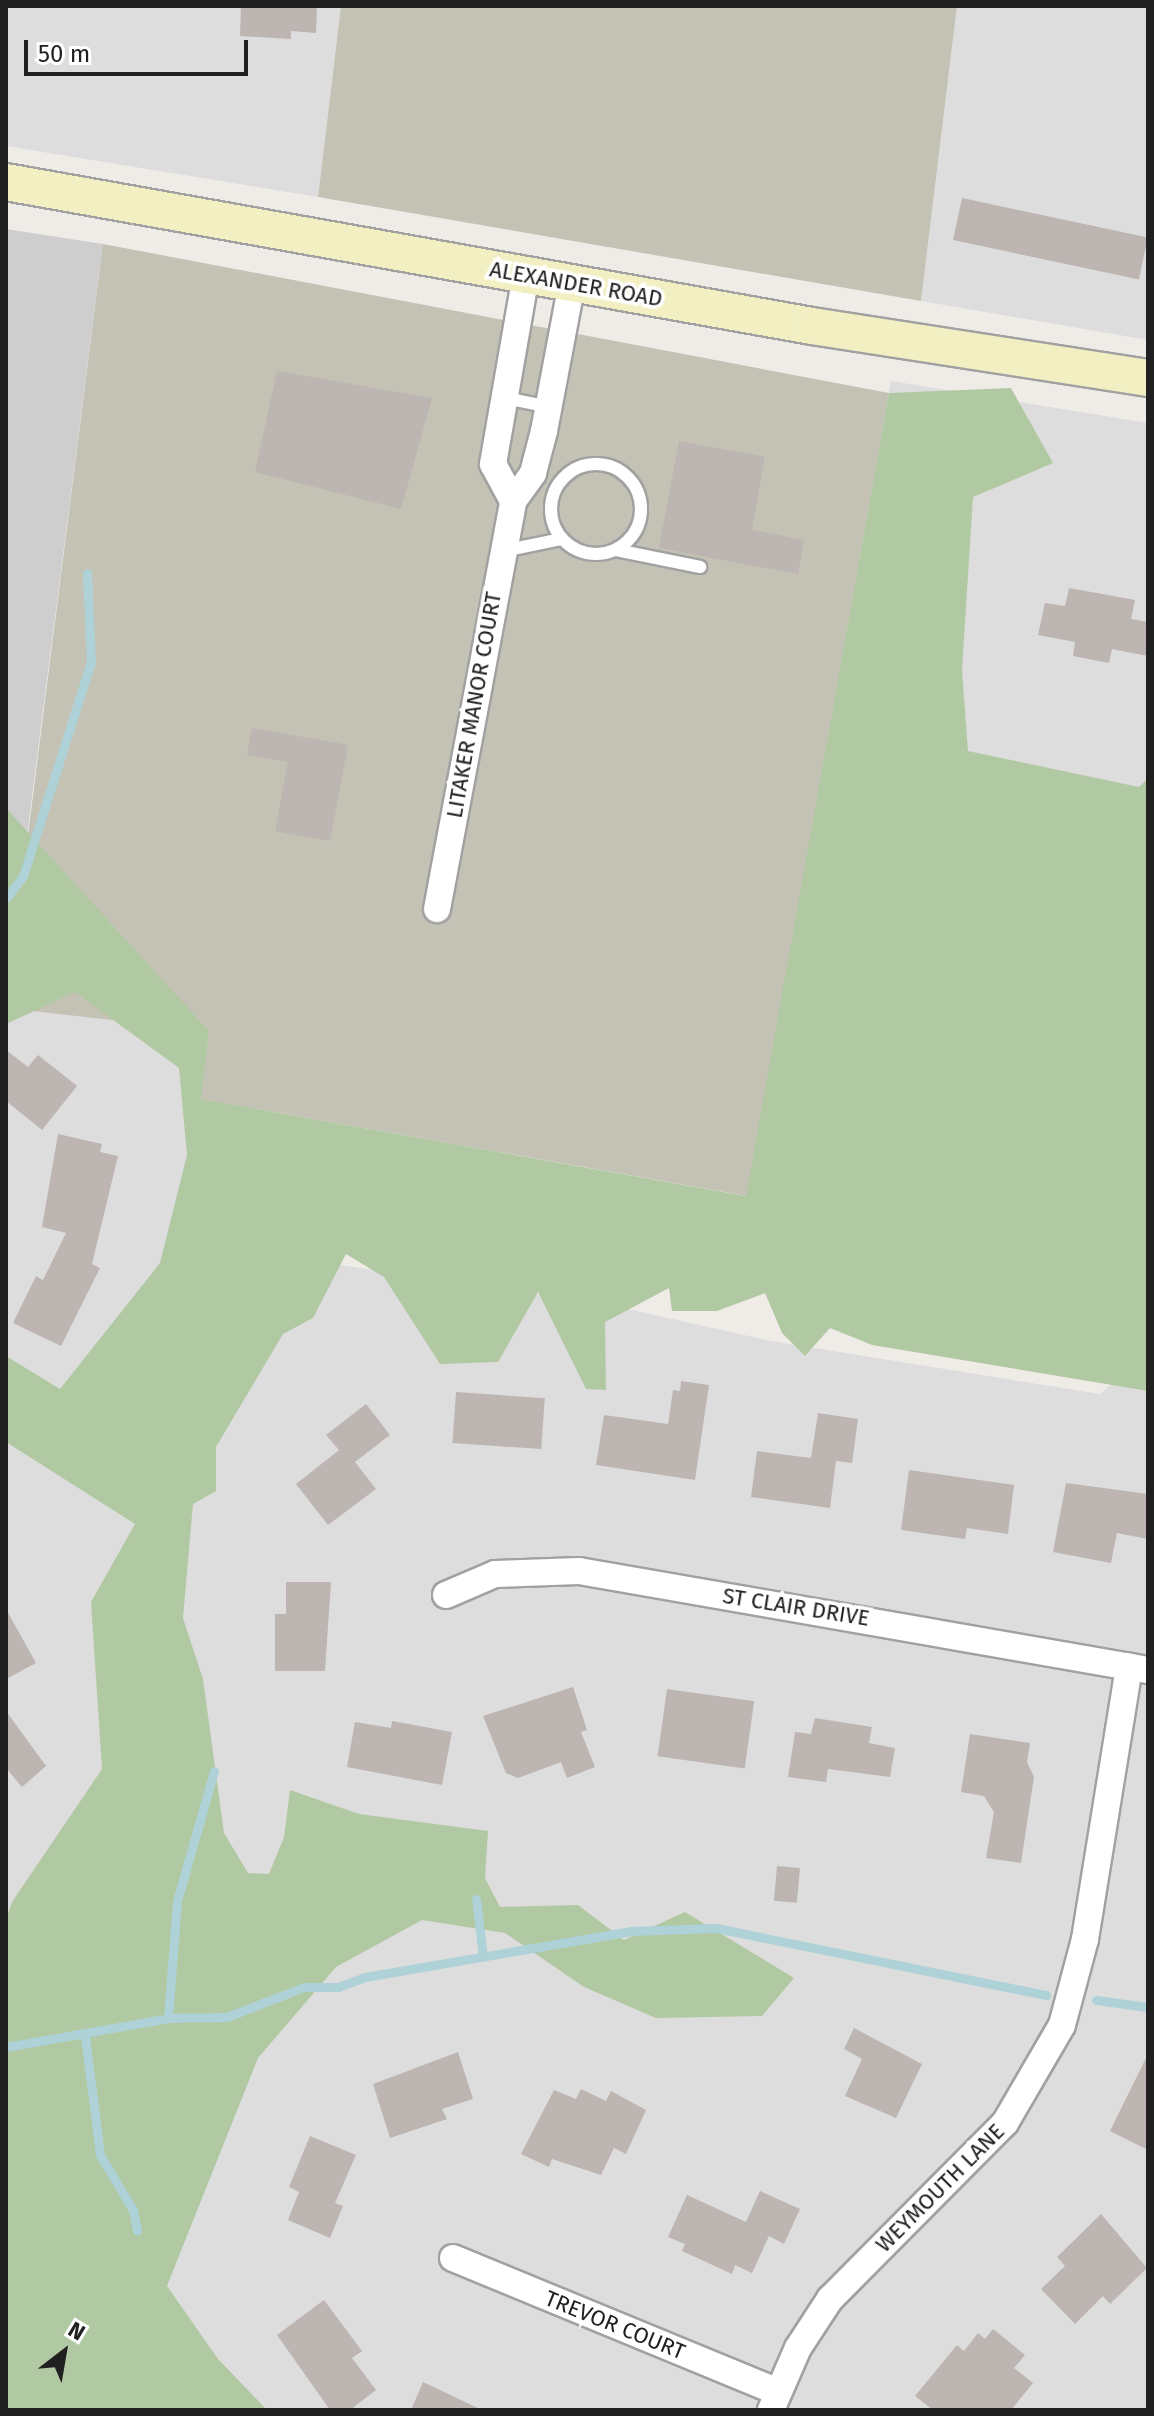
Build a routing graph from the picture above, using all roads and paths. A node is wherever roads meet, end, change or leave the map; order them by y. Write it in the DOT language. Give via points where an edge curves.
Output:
graph roads {
  1 [pos="6,182"];
  2 [pos="526,275"];
  3 [pos="572,283"];
  4 [pos="1148,378"];
  5 [pos="506,398"];
  6 [pos="549,407"];
  7 [pos="513,501"];
  8 [pos="561,539"];
  9 [pos="616,550"];
  10 [pos="503,551"];
  11 [pos="700,567"];
  12 [pos="437,909"];
  13 [pos="446,1595"];
  14 [pos="1139,1668"];
  15 [pos="453,2258"];
  16 [pos="775,2401"];
  1 -- 2 [label="street, ALEXANDER ROAD"];
  2 -- 3 [label="street, ALEXANDER ROAD"];
  2 -- 5 [label="street"];
  3 -- 4 [label="street, ALEXANDER ROAD"];
  3 -- 6 [label="street, LITAKER MANOR COURT"];
  5 -- 6 [label="lane"];
  5 -- 7 [label="street" via="493,464"];
  6 -- 7 [label="street, LITAKER MANOR COURT" via="533,473"];
  7 -- 10 [label="street, LITAKER MANOR COURT"];
  8 -- 9 [label="lane" via="587,554"];
  8 -- 9 [label="lane" via="551,511 559,483 582,466 597,464 624,474 640,499 637,529"];
  8 -- 10 [label="lane"];
  9 -- 11 [label="lane"];
  10 -- 12 [label="street, LITAKER MANOR COURT"];
  13 -- 14 [label="street, ST CLAIR DRIVE" via="495,1574 579,1571"];
  14 -- 16 [label="street, WEYMOUTH LANE" via="1085,1939 1062,2025 1005,2123 830,2299 798,2348"];
  15 -- 16 [label="street, TREVOR COURT"];
}
